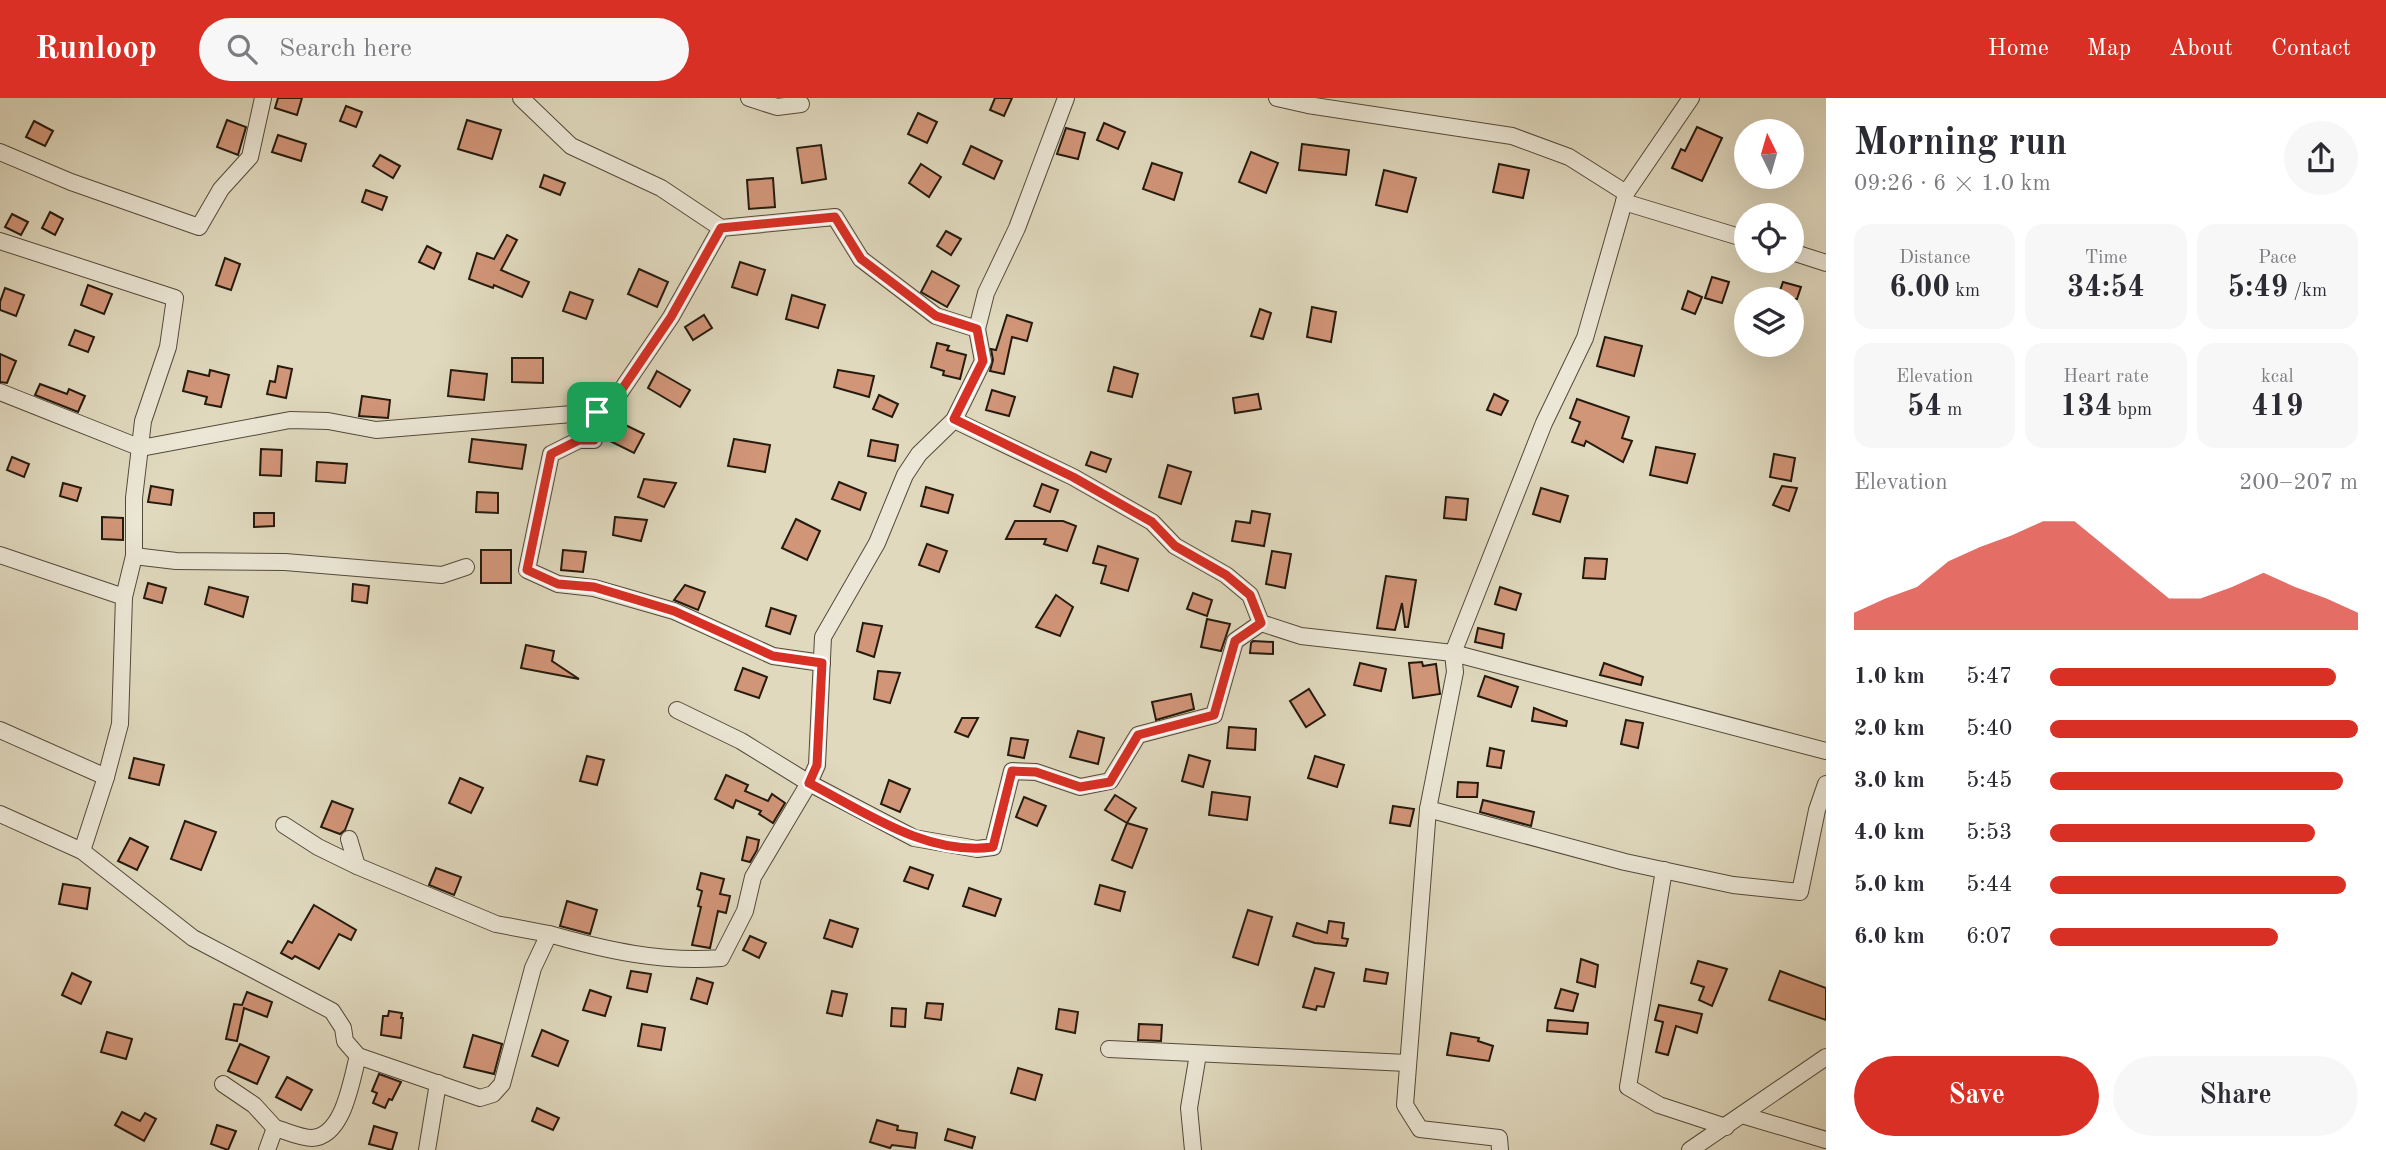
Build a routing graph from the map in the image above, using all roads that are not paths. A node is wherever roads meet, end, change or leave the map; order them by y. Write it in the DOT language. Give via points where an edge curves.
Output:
graph roads {
  1 [pos="262,98"];
  2 [pos="521,98"];
  3 [pos="749,98"];
  4 [pos="1066,98"];
  5 [pos="1277,98"];
  6 [pos="1691,98"];
  7 [pos="801,104"];
  8 [pos="0,152"];
  9 [pos="1625,198"];
  10 [pos="721,228"];
  11 [pos="1734,235"];
  12 [pos="0,241"];
  13 [pos="1804,256"];
  14 [pos="1826,263"];
  15 [pos="977,329"];
  16 [pos="0,392"];
  17 [pos="597,412"];
  18 [pos="954,419"];
  19 [pos="141,448"];
  20 [pos="0,555"];
  21 [pos="134,556"];
  22 [pos="466,567"];
  23 [pos="124,597"];
  24 [pos="1261,623"];
  25 [pos="1453,653"];
  26 [pos="822,663"];
  27 [pos="677,710"];
  28 [pos="0,730"];
  29 [pos="1826,751"];
  30 [pos="106,777"];
  31 [pos="809,783"];
  32 [pos="1826,785"];
  33 [pos="1428,809"];
  34 [pos="0,814"];
  35 [pos="284,825"];
  36 [pos="349,839"];
  37 [pos="82,851"];
  38 [pos="357,866"];
  39 [pos="1664,870"];
  40 [pos="549,934"];
  41 [pos="1109,1049"];
  42 [pos="1198,1054"];
  43 [pos="358,1056"];
  44 [pos="1826,1057"];
  45 [pos="1407,1063"];
  46 [pos="438,1083"];
  47 [pos="223,1084"];
  48 [pos="1742,1115"];
  49 [pos="1726,1127"];
  50 [pos="275,1128"];
  51 [pos="1826,1140"];
  52 [pos="267,1150"];
  53 [pos="427,1150"];
  54 [pos="1193,1150"];
  55 [pos="1500,1150"];
  56 [pos="1690,1150"];
  1 -- 8 [label="street" via="250,157 221,189 200,227"];
  2 -- 10 [label="street" via="571,146 661,188"];
  3 -- 7 [label="street" via="777,107"];
  4 -- 15 [label="street" via="1017,228 986,293"];
  5 -- 9 [label="street" via="1512,136 1569,157"];
  6 -- 9 [label="street"];
  9 -- 11 [label="street"];
  9 -- 25 [label="street" via="1585,338 1544,423"];
  10 -- 15 [label="street" via="835,217 861,259 936,316"];
  10 -- 17 [label="street" via="622,391"];
  12 -- 19 [label="street" via="176,298 168,347 143,421"];
  13 -- 14 [label="street"];
  15 -- 18 [label="street" via="983,361"];
  16 -- 19 [label="street"];
  17 -- 19 [label="street" via="376,430 290,420"];
  17 -- 26 [label="street" via="594,440 579,440 551,454 527,570 558,584 594,587 674,611 773,656"];
  18 -- 24 [label="street" via="1152,522 1175,546 1226,575 1250,595"];
  18 -- 26 [label="street" via="905,475 877,543 823,637"];
  19 -- 21 [label="street" via="134,498"];
  20 -- 23 [label="street"];
  21 -- 22 [label="street" via="442,575"];
  21 -- 23 [label="street"];
  23 -- 30 [label="street" via="120,724"];
  24 -- 25 [label="street" via="1301,636"];
  24 -- 31 [label="street" via="1235,641 1214,715 1138,735 1110,782 1080,787 1036,772 1012,771 993,847 977,849 914,838"];
  25 -- 29 [label="street"];
  25 -- 33 [label="street" via="1455,672"];
  26 -- 31 [label="street" via="817,765"];
  27 -- 31 [label="street" via="741,741"];
  28 -- 30 [label="street"];
  30 -- 37 [label="street"];
  31 -- 40 [label="street" via="753,877 744,911 721,958 688,961 605,950"];
  32 -- 39 [label="street" via="1800,892 1733,885"];
  33 -- 39 [label="street"];
  33 -- 45 [label="street"];
  34 -- 37 [label="street"];
  35 -- 38 [label="street"];
  36 -- 38 [label="street"];
  37 -- 43 [label="street" via="193,938 332,1012 345,1041"];
  38 -- 40 [label="street" via="496,924"];
  39 -- 49 [label="street" via="1628,1087 1659,1105"];
  40 -- 46 [label="street" via="533,968 502,1084 493,1094 480,1098"];
  41 -- 42 [label="street"];
  42 -- 45 [label="street"];
  42 -- 54 [label="street" via="1189,1108"];
  43 -- 46 [label="street"];
  43 -- 50 [label="street" via="332,1129 310,1138"];
  44 -- 48 [label="street"];
  45 -- 55 [label="street" via="1405,1105 1420,1129 1499,1138"];
  46 -- 53 [label="street"];
  47 -- 50 [label="street" via="254,1105"];
  48 -- 49 [label="street"];
  48 -- 51 [label="street"];
  49 -- 56 [label="street"];
  50 -- 52 [label="street"];
}
